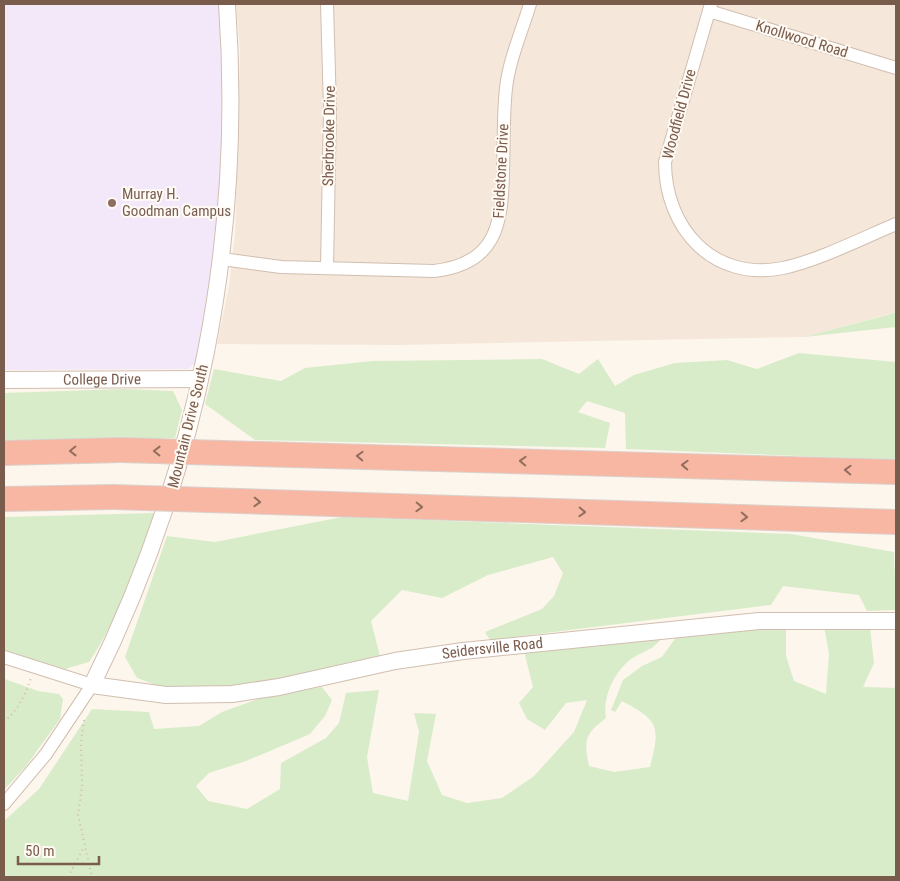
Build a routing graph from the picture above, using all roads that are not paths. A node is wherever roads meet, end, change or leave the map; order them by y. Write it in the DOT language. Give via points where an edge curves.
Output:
graph roads {
  1 [pos="227,4"];
  2 [pos="327,4"];
  3 [pos="530,4"];
  4 [pos="710,8"];
  5 [pos="896,68"];
  6 [pos="896,224"];
  7 [pos="222,259"];
  8 [pos="327,268"];
  9 [pos="200,379"];
  10 [pos="4,380"];
  11 [pos="4,453"];
  12 [pos="896,472"];
  13 [pos="4,499"];
  14 [pos="896,522"];
  15 [pos="896,620"];
  16 [pos="4,657"];
  17 [pos="92,685"];
  18 [pos="4,804"];
  1 -- 7 [label="street, Mountain Drive South" via="230,162"];
  2 -- 8 [label="street, Sherbrooke Drive" via="330,109"];
  3 -- 8 [label="street, Fieldstone Drive" via="506,87 502,206 493,238 472,258 450,270"];
  4 -- 5 [label="street, Knollwood Road"];
  4 -- 6 [label="street, Woodfield Drive" via="665,162 670,203 687,233 716,258 739,267 767,269 798,264"];
  7 -- 8 [label="street, Fieldstone Drive" via="281,267"];
  7 -- 9 [label="street, Mountain Drive South"];
  9 -- 10 [label="street, College Drive"];
  9 -- 17 [label="street, Mountain Drive South" via="182,460 160,529 126,614"];
  12 -- 11 [label="highway, one-way, bridge" via="121,450"];
  13 -- 14 [label="highway, one-way, bridge" via="113,497"];
  15 -- 17 [label="street, Seidersville Road" via="759,621 463,651 232,694 166,695"];
  16 -- 17 [label="street"];
  17 -- 18 [label="street, Mountain Drive South" via="46,754"];
}
